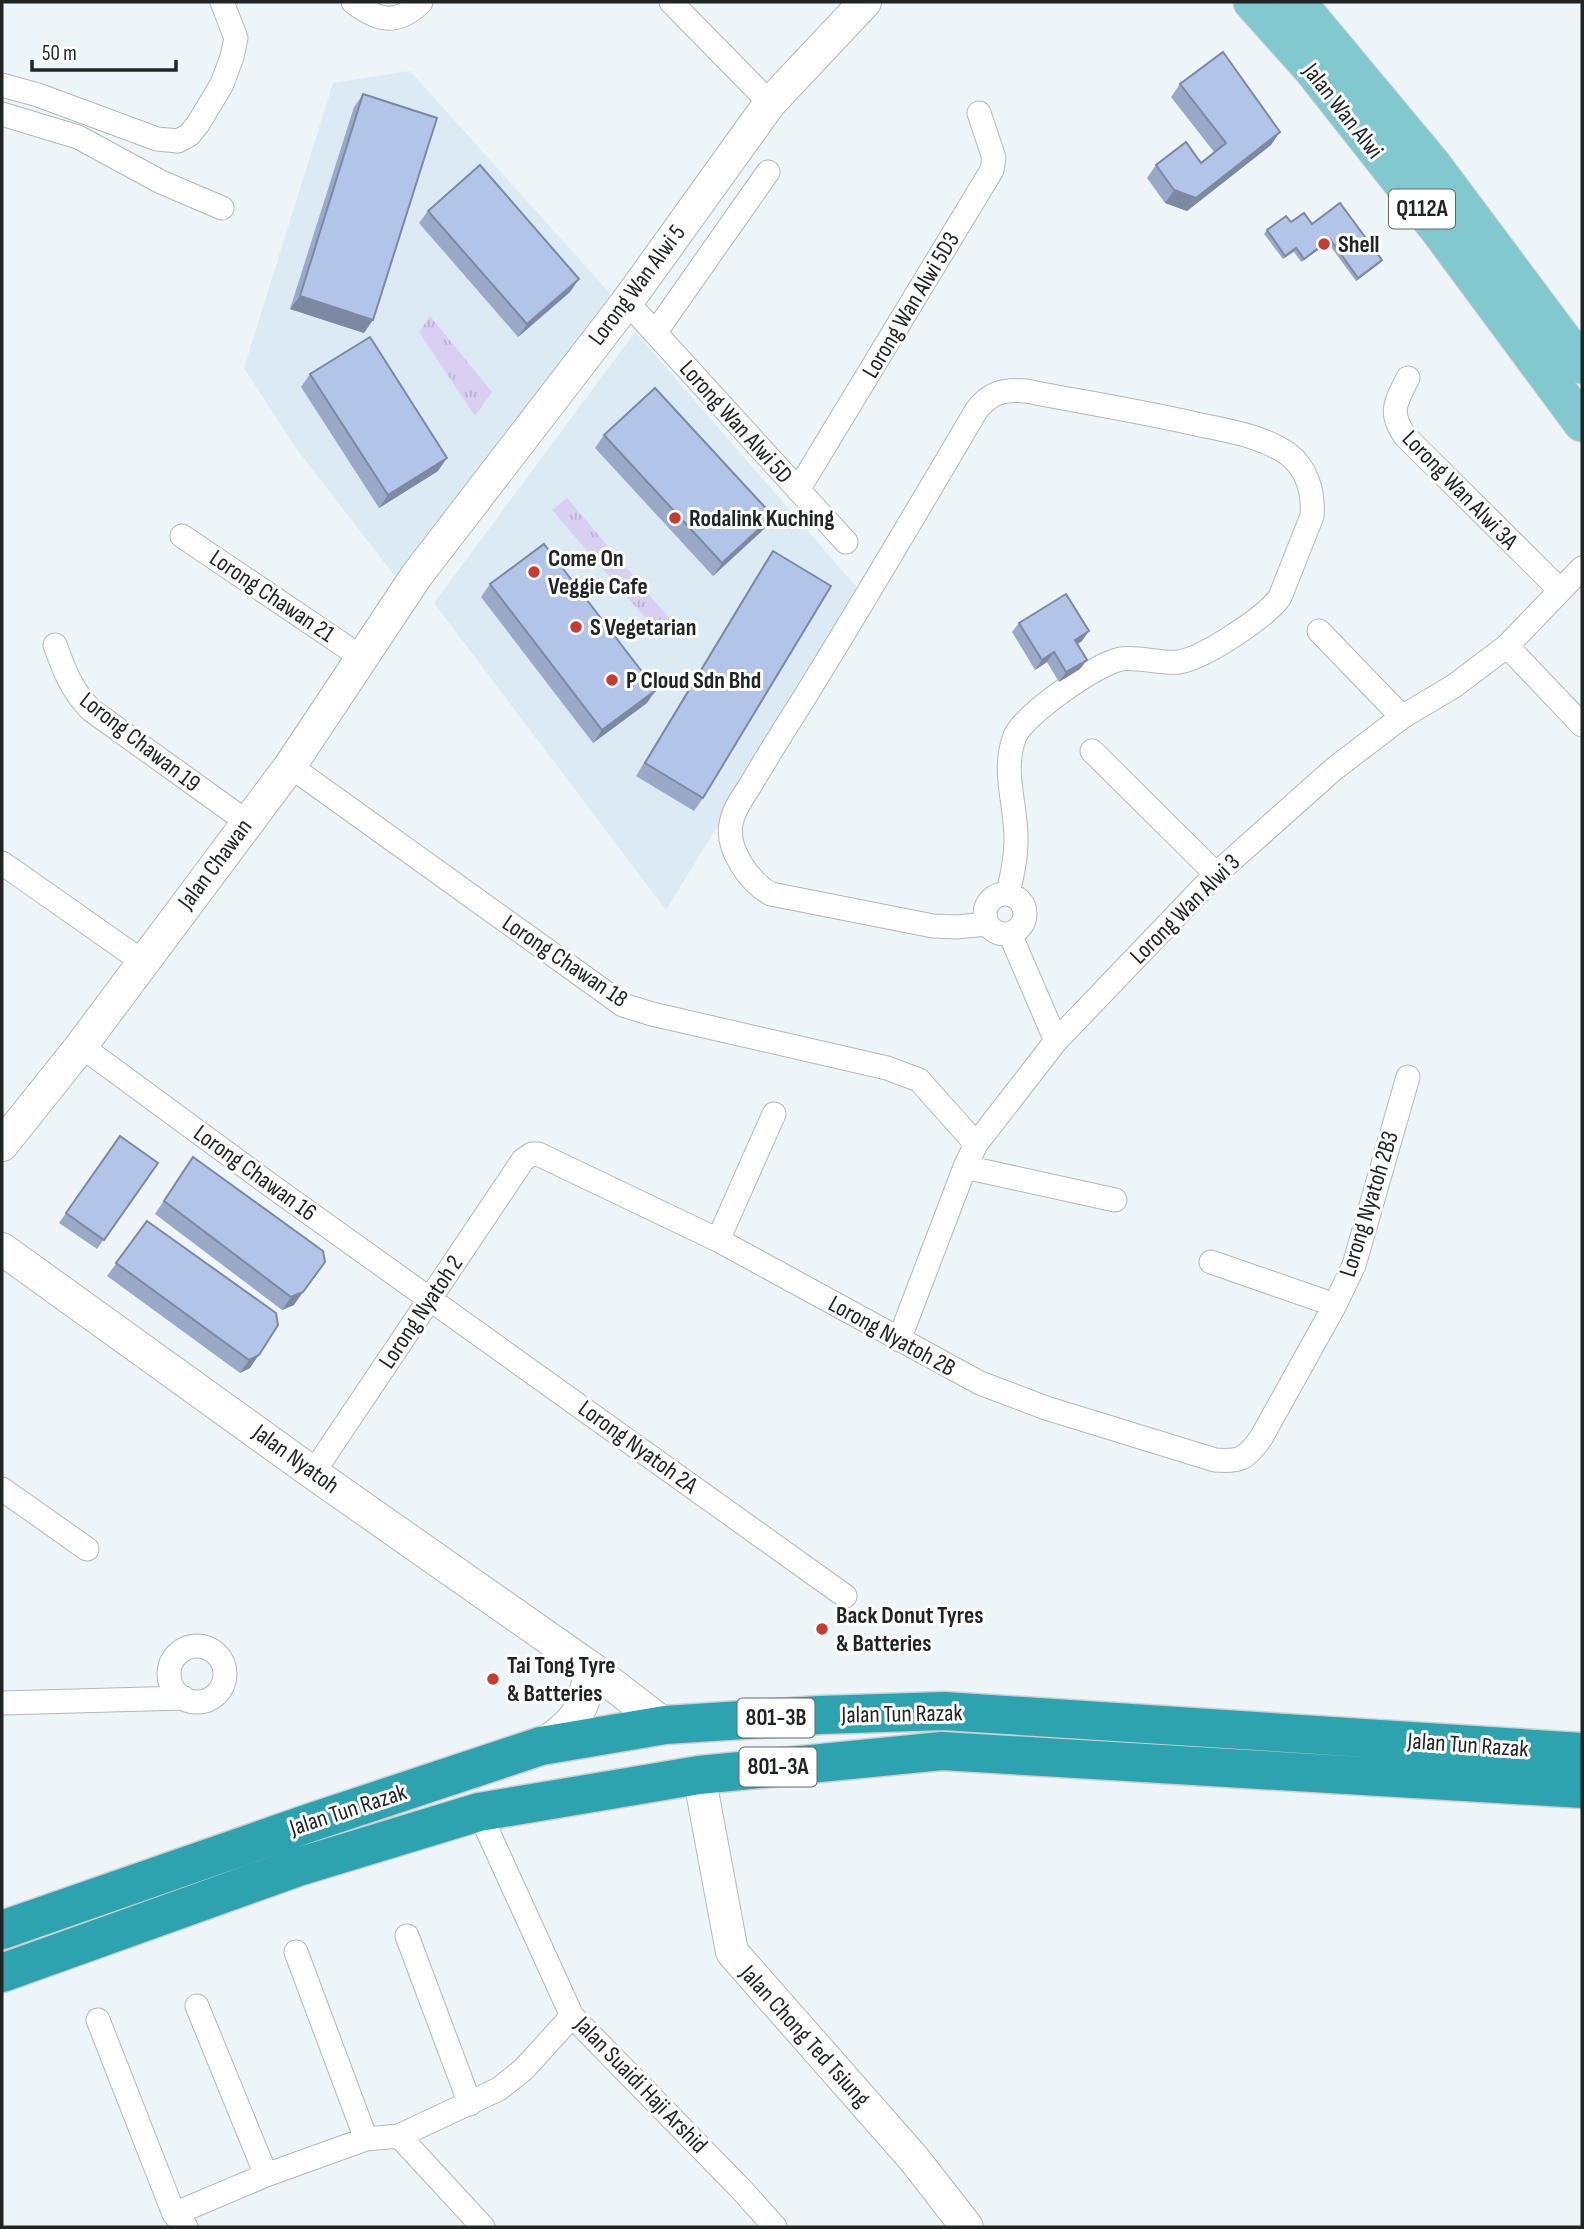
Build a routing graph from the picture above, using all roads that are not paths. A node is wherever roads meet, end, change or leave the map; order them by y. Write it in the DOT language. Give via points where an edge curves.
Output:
graph roads {
  1 [pos="222,2"];
  2 [pos="353,2"];
  3 [pos="421,2"];
  4 [pos="671,2"];
  5 [pos="865,2"];
  6 [pos="1252,2"];
  7 [pos="1297,2"];
  8 [pos="2,85"];
  9 [pos="770,103"];
  10 [pos="979,113"];
  11 [pos="2,114"];
  12 [pos="768,172"];
  13 [pos="222,208"];
  14 [pos="626,302"];
  15 [pos="655,333"];
  16 [pos="1582,365"];
  17 [pos="1408,378"];
  18 [pos="1582,423"];
  19 [pos="797,490"];
  20 [pos="182,536"];
  21 [pos="846,542"];
  22 [pos="1582,568"];
  23 [pos="417,575"];
  24 [pos="1560,590"];
  25 [pos="1319,631"];
  26 [pos="55,645"];
  27 [pos="1507,646"];
  28 [pos="361,657"];
  29 [pos="1402,717"];
  30 [pos="1582,725"];
  31 [pos="1092,751"];
  32 [pos="290,766"];
  33 [pos="247,822"];
  34 [pos="2,863"];
  35 [pos="1216,874"];
  36 [pos="1008,893"];
  37 [pos="987,924"];
  38 [pos="1010,934"];
  39 [pos="143,962"];
  40 [pos="1056,1041"];
  41 [pos="80,1046"];
  42 [pos="1408,1077"];
  43 [pos="774,1114"];
  44 [pos="5,1133"];
  45 [pos="976,1144"];
  46 [pos="532,1154"];
  47 [pos="965,1167"];
  48 [pos="1115,1200"];
  49 [pos="718,1240"];
  50 [pos="2,1249"];
  51 [pos="1211,1262"];
  52 [pos="430,1298"];
  53 [pos="1335,1305"];
  54 [pos="899,1340"];
  55 [pos="1261,1438"];
  56 [pos="313,1473"];
  57 [pos="2,1489"];
  58 [pos="87,1549"];
  59 [pos="845,1596"];
  60 [pos="591,1668"];
  61 [pos="184,1698"];
  62 [pos="2,1703"];
  63 [pos="665,1726"];
  64 [pos="541,1746"];
  65 [pos="1582,1752"];
  66 [pos="699,1775"];
  67 [pos="1582,1789"];
  68 [pos="479,1812"];
  69 [pos="2,1930"];
  70 [pos="407,1936"];
  71 [pos="296,1952"];
  72 [pos="2,1973"];
  73 [pos="197,2006"];
  74 [pos="572,2016"];
  75 [pos="98,2020"];
  76 [pos="470,2104"];
  77 [pos="400,2136"];
  78 [pos="366,2139"];
  79 [pos="266,2175"];
  80 [pos="180,2220"];
  81 [pos="483,2227"];
  82 [pos="775,2227"];
  83 [pos="967,2227"];
  1 -- 8 [label="street" via="236,38 232,57 222,85 198,124 178,141 157,139"];
  2 -- 3 [label="street" via="380,19 399,17"];
  4 -- 9 [label="street"];
  5 -- 9 [label="street, Lorong Wan Alwi 5"];
  6 -- 18 [label="main road, Jalan Wan Alwi / Q112A" via="1312,69 1439,230"];
  7 -- 16 [label="main road, Jalan Wan Alwi" via="1432,164"];
  9 -- 14 [label="street, Lorong Wan Alwi 5"];
  10 -- 19 [label="street, Lorong Wan Alwi 5D3" via="993,158 992,170"];
  11 -- 13 [label="street" via="78,137 161,182"];
  12 -- 15 [label="street"];
  14 -- 15 [label="street, Lorong Wan Alwi 5D"];
  14 -- 23 [label="street, Lorong Wan Alwi 5"];
  15 -- 19 [label="street, Lorong Wan Alwi 5D"];
  17 -- 24 [label="street, Lorong Wan Alwi 3A" via="1394,412 1405,436"];
  19 -- 21 [label="street, Lorong Wan Alwi 5D"];
  20 -- 28 [label="street, Lorong Chawan 21"];
  22 -- 24 [label="street, Lorong Wan Alwi 3"];
  23 -- 28 [label="street, Jalan Chawan"];
  24 -- 27 [label="street, Lorong Wan Alwi 3"];
  25 -- 29 [label="street"];
  26 -- 33 [label="street, Lorong Chawan 19" via="70,685 91,710"];
  27 -- 29 [label="street, Lorong Wan Alwi 3"];
  27 -- 30 [label="street"];
  28 -- 32 [label="street, Jalan Chawan"];
  29 -- 35 [label="street, Lorong Wan Alwi 3" via="1334,769"];
  31 -- 35 [label="street"];
  32 -- 33 [label="street, Jalan Chawan"];
  32 -- 45 [label="street, Lorong Chawan 18" via="623,1005 887,1068 919,1080"];
  33 -- 39 [label="street, Jalan Chawan"];
  34 -- 39 [label="street"];
  35 -- 40 [label="street, Lorong Wan Alwi 3"];
  36 -- 37 [label="street" via="991,898 985,906"];
  36 -- 37 [label="street" via="1016,840 1008,769 1016,734 1040,708 1110,664 1122,659 1180,662 1273,607 1312,516 1311,492 1302,469 1286,453 1250,436 1026,391 990,396 976,411 730,825 748,876 771,894 913,923 943,927"];
  36 -- 38 [label="street" via="1023,904 1025,913 1024,922"];
  37 -- 38 [label="street" via="993,931"];
  38 -- 40 [label="street"];
  39 -- 41 [label="street, Jalan Chawan"];
  40 -- 45 [label="street, Lorong Wan Alwi 3"];
  41 -- 44 [label="street, Jalan Chawan"];
  41 -- 52 [label="street, Lorong Chawan 16"];
  42 -- 53 [label="street, Lorong Nyatoh 2B3" via="1354,1265"];
  43 -- 49 [label="street"];
  45 -- 47 [label="street, Lorong Wan Alwi 3"];
  46 -- 49 [label="street, Lorong Nyatoh 2B"];
  46 -- 52 [label="street, Lorong Nyatoh 2" via="523,1160"];
  47 -- 48 [label="street"];
  47 -- 54 [label="street, Lorong Wan Alwi 3"];
  49 -- 54 [label="street, Lorong Nyatoh 2B"];
  50 -- 56 [label="street, Jalan Nyatoh"];
  51 -- 53 [label="street"];
  52 -- 56 [label="street, Lorong Nyatoh 2"];
  52 -- 59 [label="street, Lorong Nyatoh 2A"];
  53 -- 55 [label="street, Lorong Nyatoh 2B3"];
  54 -- 55 [label="street, Lorong Nyatoh 2B" via="980,1383 1215,1460 1235,1461 1250,1454"];
  56 -- 60 [label="street, Jalan Nyatoh"];
  57 -- 58 [label="street"];
  60 -- 63 [label="street, Jalan Nyatoh"];
  60 -- 64 [label="street" via="577,1716"];
  61 -- 62 [label="street"];
  63 -- 64 [label="highway, Jalan Tun Razak / 801-3B"];
  63 -- 65 [label="highway, Jalan Tun Razak / 801-3B" via="944,1711"];
  64 -- 69 [label="highway, Jalan Tun Razak / 801-3B"];
  66 -- 67 [label="highway, Jalan Tun Razak / 801-3A" via="942,1751"];
  66 -- 68 [label="highway, Jalan Tun Razak / 801-3A"];
  66 -- 83 [label="street, Jalan Chong Ted Tsiung" via="732,1952 914,2159"];
  68 -- 72 [label="highway, Jalan Tun Razak / 801-3A" via="298,1867"];
  68 -- 74 [label="street, Jalan Suaidi Haji Arshid"];
  70 -- 76 [label="street"];
  71 -- 78 [label="street"];
  73 -- 79 [label="street"];
  74 -- 76 [label="street" via="524,2069"];
  74 -- 82 [label="street, Jalan Suaidi Haji Arshid"];
  75 -- 80 [label="street"];
  76 -- 77 [label="street"];
  77 -- 78 [label="street"];
  77 -- 81 [label="street"];
  78 -- 79 [label="street"];
  79 -- 80 [label="street"];
}
